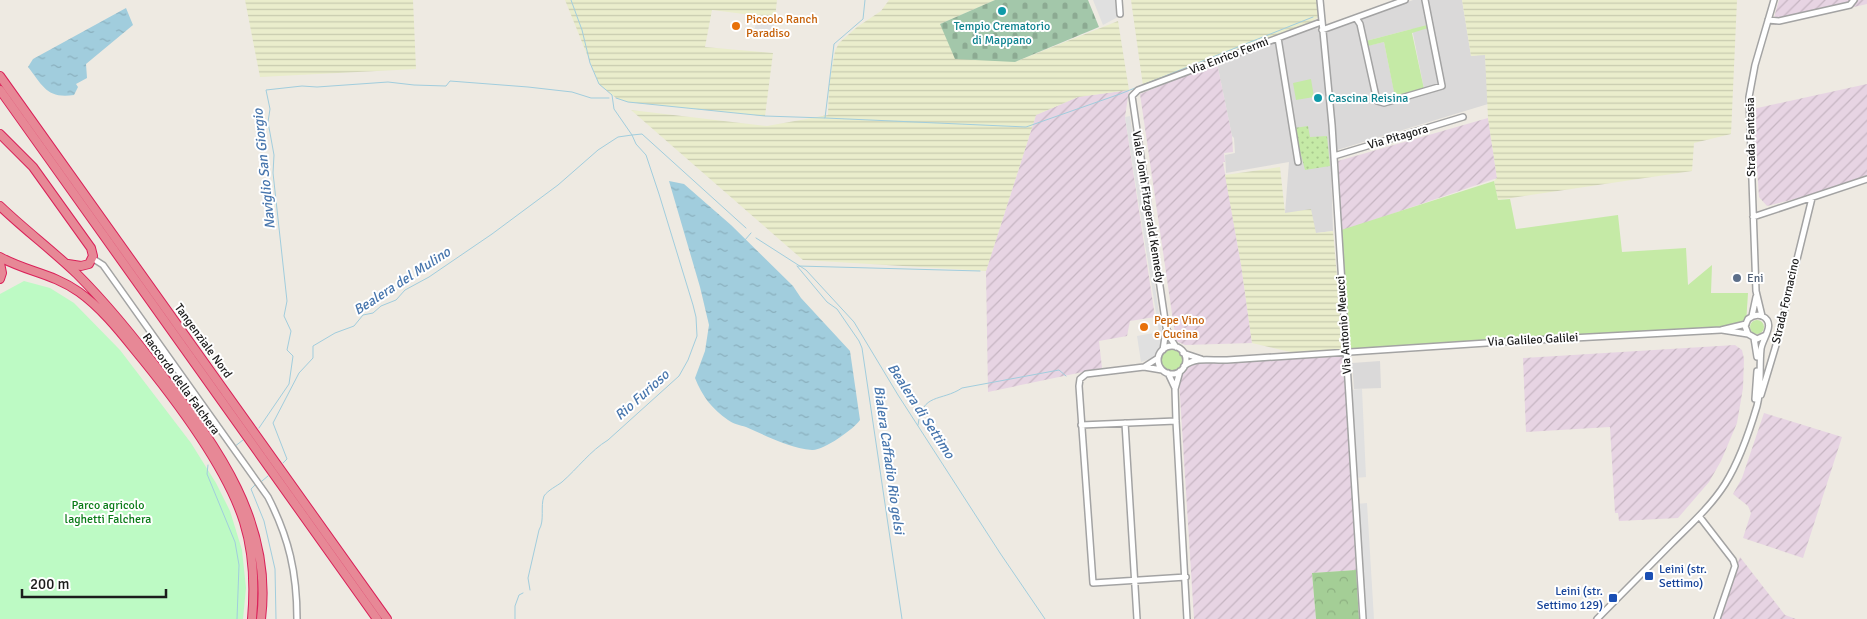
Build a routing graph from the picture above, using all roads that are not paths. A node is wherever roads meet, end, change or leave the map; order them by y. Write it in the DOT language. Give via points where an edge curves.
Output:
graph roads {
  1 [pos="1119,0"];
  2 [pos="1320,0"];
  3 [pos="1405,0"];
  4 [pos="1425,0"];
  5 [pos="1774,0"];
  6 [pos="1854,0"];
  7 [pos="1120,14"];
  8 [pos="1356,18"];
  9 [pos="1768,20"];
  10 [pos="1321,22"];
  11 [pos="1322,30"];
  12 [pos="1278,38"];
  13 [pos="0,76"];
  14 [pos="0,90"];
  15 [pos="1138,90"];
  16 [pos="1463,118"];
  17 [pos="2,138"];
  18 [pos="1334,156"];
  19 [pos="1298,162"];
  20 [pos="1867,179"];
  21 [pos="1812,198"];
  22 [pos="0,206"];
  23 [pos="1753,217"];
  24 [pos="0,257"];
  25 [pos="92,258"];
  26 [pos="0,263"];
  27 [pos="64,263"];
  28 [pos="0,278"];
  29 [pos="1756,291"];
  30 [pos="1752,316"];
  31 [pos="1762,316"];
  32 [pos="1746,324"];
  33 [pos="1166,327"];
  34 [pos="1721,330"];
  35 [pos="1748,334"];
  36 [pos="1766,335"];
  37 [pos="1754,338"];
  38 [pos="1176,347"];
  39 [pos="1163,350"];
  40 [pos="1346,352"];
  41 [pos="1183,353"];
  42 [pos="1158,358"];
  43 [pos="1201,359"];
  44 [pos="1144,367"];
  45 [pos="1182,368"];
  46 [pos="1162,370"];
  47 [pos="1168,373"];
  48 [pos="1175,389"];
  49 [pos="1758,402"];
  50 [pos="1754,412"];
  51 [pos="1176,421"];
  52 [pos="1125,423"];
  53 [pos="1081,425"];
  54 [pos="1699,516"];
  55 [pos="1186,577"];
  56 [pos="1135,580"];
  57 [pos="252,619"];
  58 [pos="261,619"];
  59 [pos="297,619"];
  60 [pos="377,619"];
  61 [pos="388,619"];
  62 [pos="1138,619"];
  63 [pos="1187,619"];
  64 [pos="1363,619"];
  65 [pos="1597,619"];
  66 [pos="1717,619"];
  1 -- 7 [label="street"];
  2 -- 10 [label="street, Via Antonio Meucci"];
  3 -- 8 [label="street"];
  4 -- 8 [label="street" via="1442,86 1384,103 1377,101"];
  5 -- 9 [label="street, Strada Fantasia"];
  6 -- 9 [label="street" via="1850,5 1779,22"];
  8 -- 11 [label="street"];
  9 -- 23 [label="street, Strada Fantasia" via="1754,64 1749,97"];
  10 -- 11 [label="street, Via Antonio Meucci"];
  10 -- 12 [label="street, Via Enrico Fermi"];
  11 -- 18 [label="street, Via Antonio Meucci"];
  12 -- 15 [label="street, Via Enrico Fermi"];
  12 -- 19 [label="street"];
  13 -- 61 [label="highway, Tangenziale Nord"];
  14 -- 60 [label="highway, Tangenziale Nord"];
  15 -- 33 [label="street, Viale Jonh Fitzgerald Kennedy" via="1132,96 1132,103"];
  16 -- 18 [label="street, Via Pitagora"];
  17 -- 25 [label="highway" via="33,168 91,248"];
  18 -- 40 [label="street, Via Antonio Meucci"];
  20 -- 21 [label="street"];
  21 -- 23 [label="street"];
  21 -- 49 [label="street, Strada Fornacino" via="1776,345"];
  22 -- 27 [label="highway, Raccordo della Falchera"];
  23 -- 29 [label="street, Strada Fantasia"];
  24 -- 57 [label="highway, Raccordo della Falchera" via="62,281 90,301 149,368 199,436 229,486 243,520 253,562"];
  25 -- 27 [label="highway" via="84,266"];
  25 -- 59 [label="street" via="103,265 268,497 287,541 296,583"];
  26 -- 28 [label="highway"];
  27 -- 58 [label="highway, Raccordo della Falchera" via="144,350 227,466 246,505 257,540 262,576"];
  29 -- 30 [label="street"];
  29 -- 31 [label="street"];
  30 -- 31 [label="street"];
  30 -- 32 [label="street"];
  31 -- 36 [label="street" via="1769,325"];
  32 -- 34 [label="street, Via Galileo Galilei"];
  32 -- 35 [label="street"];
  33 -- 38 [label="street, Viale Jonh Fitzgerald Kennedy"];
  33 -- 39 [label="street, Viale Jonh Fitzgerald Kennedy"];
  34 -- 35 [label="street, Via Galileo Galilei"];
  34 -- 40 [label="street, Via Galileo Galilei"];
  35 -- 37 [label="street"];
  36 -- 37 [label="street"];
  36 -- 49 [label="street, Strada Fornacino" via="1761,349"];
  37 -- 50 [label="street, Strada Fornacino" via="1757,360"];
  38 -- 39 [label="street"];
  38 -- 41 [label="street"];
  39 -- 42 [label="street"];
  40 -- 43 [label="street, Via Galileo Galilei"];
  40 -- 64 [label="street, Via Antonio Meucci"];
  41 -- 43 [label="street"];
  41 -- 45 [label="street" via="1185,362"];
  42 -- 44 [label="street"];
  42 -- 46 [label="street"];
  43 -- 45 [label="street"];
  44 -- 46 [label="street"];
  44 -- 53 [label="street" via="1086,374 1080,379"];
  45 -- 47 [label="street"];
  45 -- 48 [label="street"];
  46 -- 47 [label="street"];
  47 -- 48 [label="street"];
  48 -- 51 [label="street"];
  49 -- 50 [label="street, Strada Fornacino"];
  50 -- 54 [label="street, Strada Fornacino" via="1738,460 1719,494"];
  51 -- 52 [label="street"];
  51 -- 55 [label="street"];
  52 -- 53 [label="street"];
  52 -- 56 [label="street"];
  53 -- 56 [label="street" via="1093,583"];
  54 -- 65 [label="street, Strada Fornacino"];
  54 -- 66 [label="street" via="1735,566"];
  55 -- 56 [label="street"];
  55 -- 63 [label="street"];
  56 -- 62 [label="street"];
}
